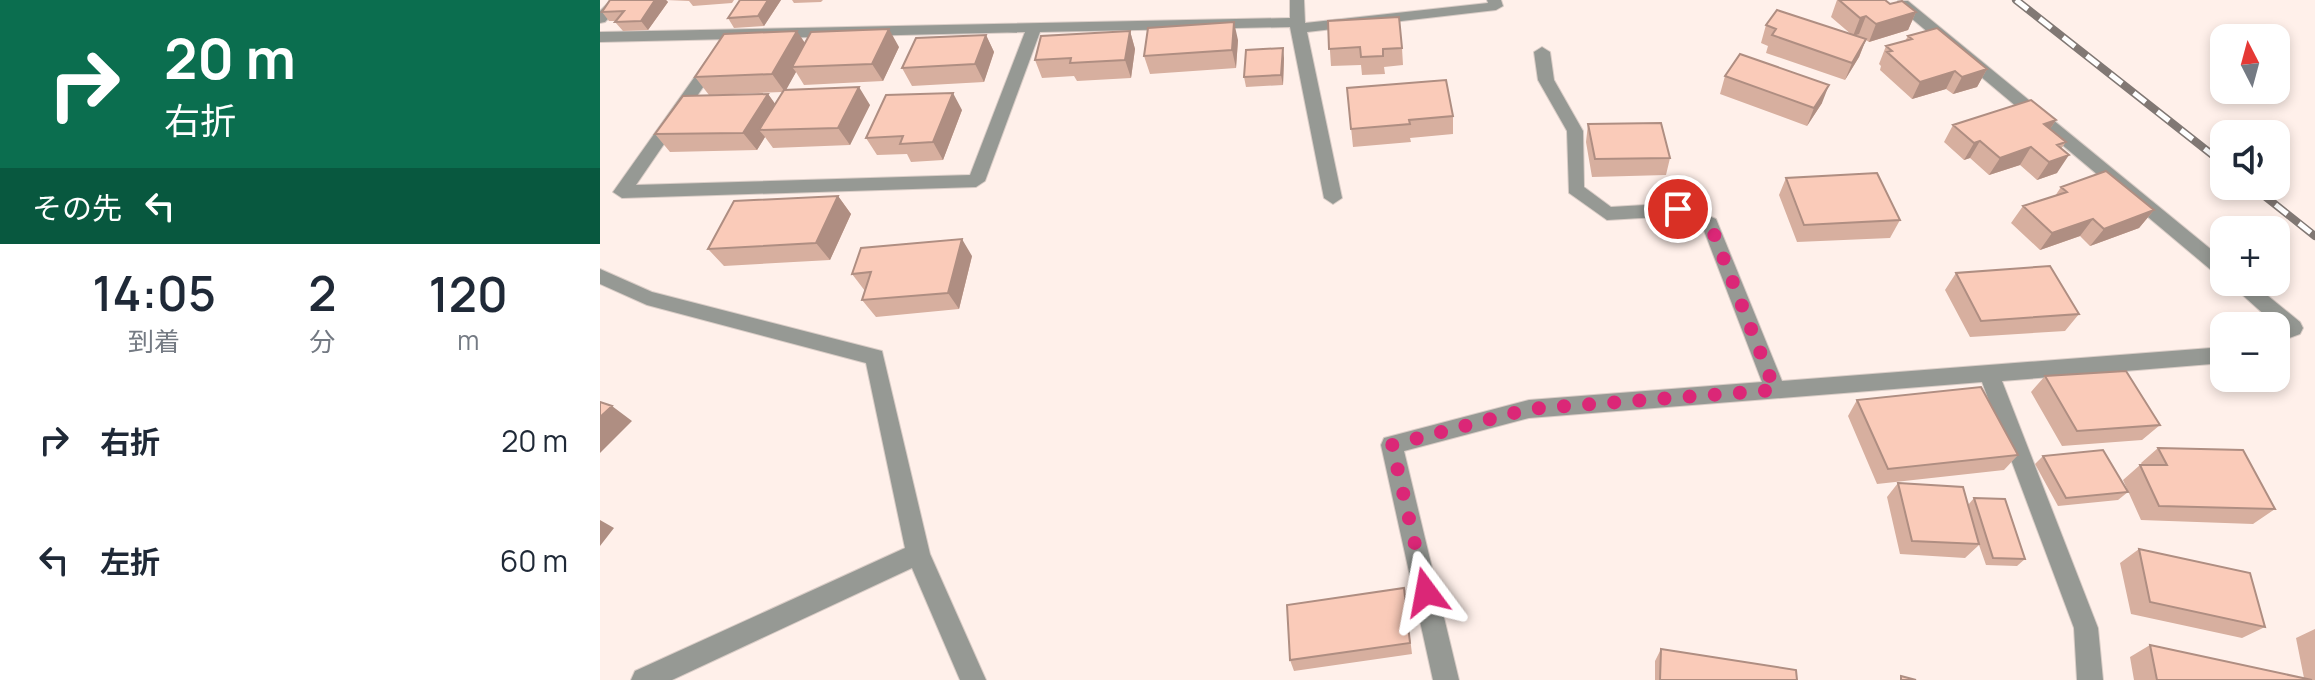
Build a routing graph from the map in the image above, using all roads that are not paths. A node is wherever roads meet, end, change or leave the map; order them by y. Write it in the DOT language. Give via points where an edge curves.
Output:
graph roads {
  1 [pos="619,0"];
  2 [pos="1297,0"];
  3 [pos="1494,0"];
  4 [pos="1903,4"];
  5 [pos="600,19"];
  6 [pos="1299,25"];
  7 [pos="1034,28"];
  8 [pos="732,34"];
  9 [pos="600,37"];
  10 [pos="1542,52"];
  11 [pos="1333,198"];
  12 [pos="2210,258"];
  13 [pos="600,276"];
  14 [pos="2255,296"];
  15 [pos="2274,312"];
  16 [pos="2210,356"];
  17 [pos="1989,374"];
  18 [pos="1775,390"];
  19 [pos="918,554"];
  20 [pos="644,680"];
  21 [pos="973,680"];
  22 [pos="1446,680"];
  23 [pos="2090,680"];
  1 -- 5 [label="street"];
  2 -- 6 [label="street"];
  3 -- 6 [label="street" via="1496,6"];
  4 -- 12 [label="street"];
  6 -- 7 [label="street"];
  6 -- 11 [label="street"];
  7 -- 8 [label="street"];
  7 -- 8 [label="street" via="976,181 622,192"];
  8 -- 9 [label="street"];
  10 -- 18 [label="street" via="1546,80 1575,131 1575,189 1607,214 1678,209 1710,224"];
  13 -- 19 [label="street" via="647,298 875,357"];
  14 -- 15 [label="street"];
  16 -- 17 [label="street"];
  17 -- 18 [label="street"];
  17 -- 23 [label="street" via="2086,628"];
  18 -- 22 [label="street" via="1529,409 1392,445"];
  19 -- 20 [label="street"];
  19 -- 21 [label="street"];
}
